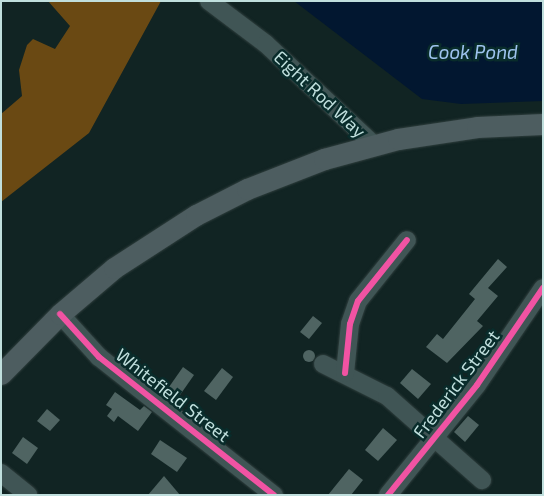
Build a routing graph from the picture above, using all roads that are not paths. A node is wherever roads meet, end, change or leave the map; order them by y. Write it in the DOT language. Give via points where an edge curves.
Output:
graph roads {
  1 [pos="209,1"];
  2 [pos="543,124"];
  3 [pos="374,145"];
  4 [pos="407,240"];
  5 [pos="543,288"];
  6 [pos="60,314"];
  7 [pos="323,364"];
  8 [pos="345,373"];
  9 [pos="1,374"];
  10 [pos="434,438"];
  11 [pos="1,474"];
  12 [pos="482,480"];
  13 [pos="28,495"];
  14 [pos="274,495"];
  15 [pos="388,495"];
  1 -- 3 [label="street, Eight Rod Way" via="266,44"];
  2 -- 3 [label="main road" via="448,130"];
  3 -- 6 [label="main road" via="274,177 196,215 114,268"];
  4 -- 8 [label="street" via="358,301 350,324"];
  5 -- 10 [label="street, Frederick Street" via="477,385"];
  6 -- 9 [label="main road"];
  6 -- 14 [label="street, Whitefield Street" via="99,357"];
  7 -- 8 [label="street"];
  8 -- 10 [label="street" via="387,396"];
  10 -- 12 [label="street"];
  10 -- 15 [label="street, Frederick Street"];
  11 -- 13 [label="street"];
}
